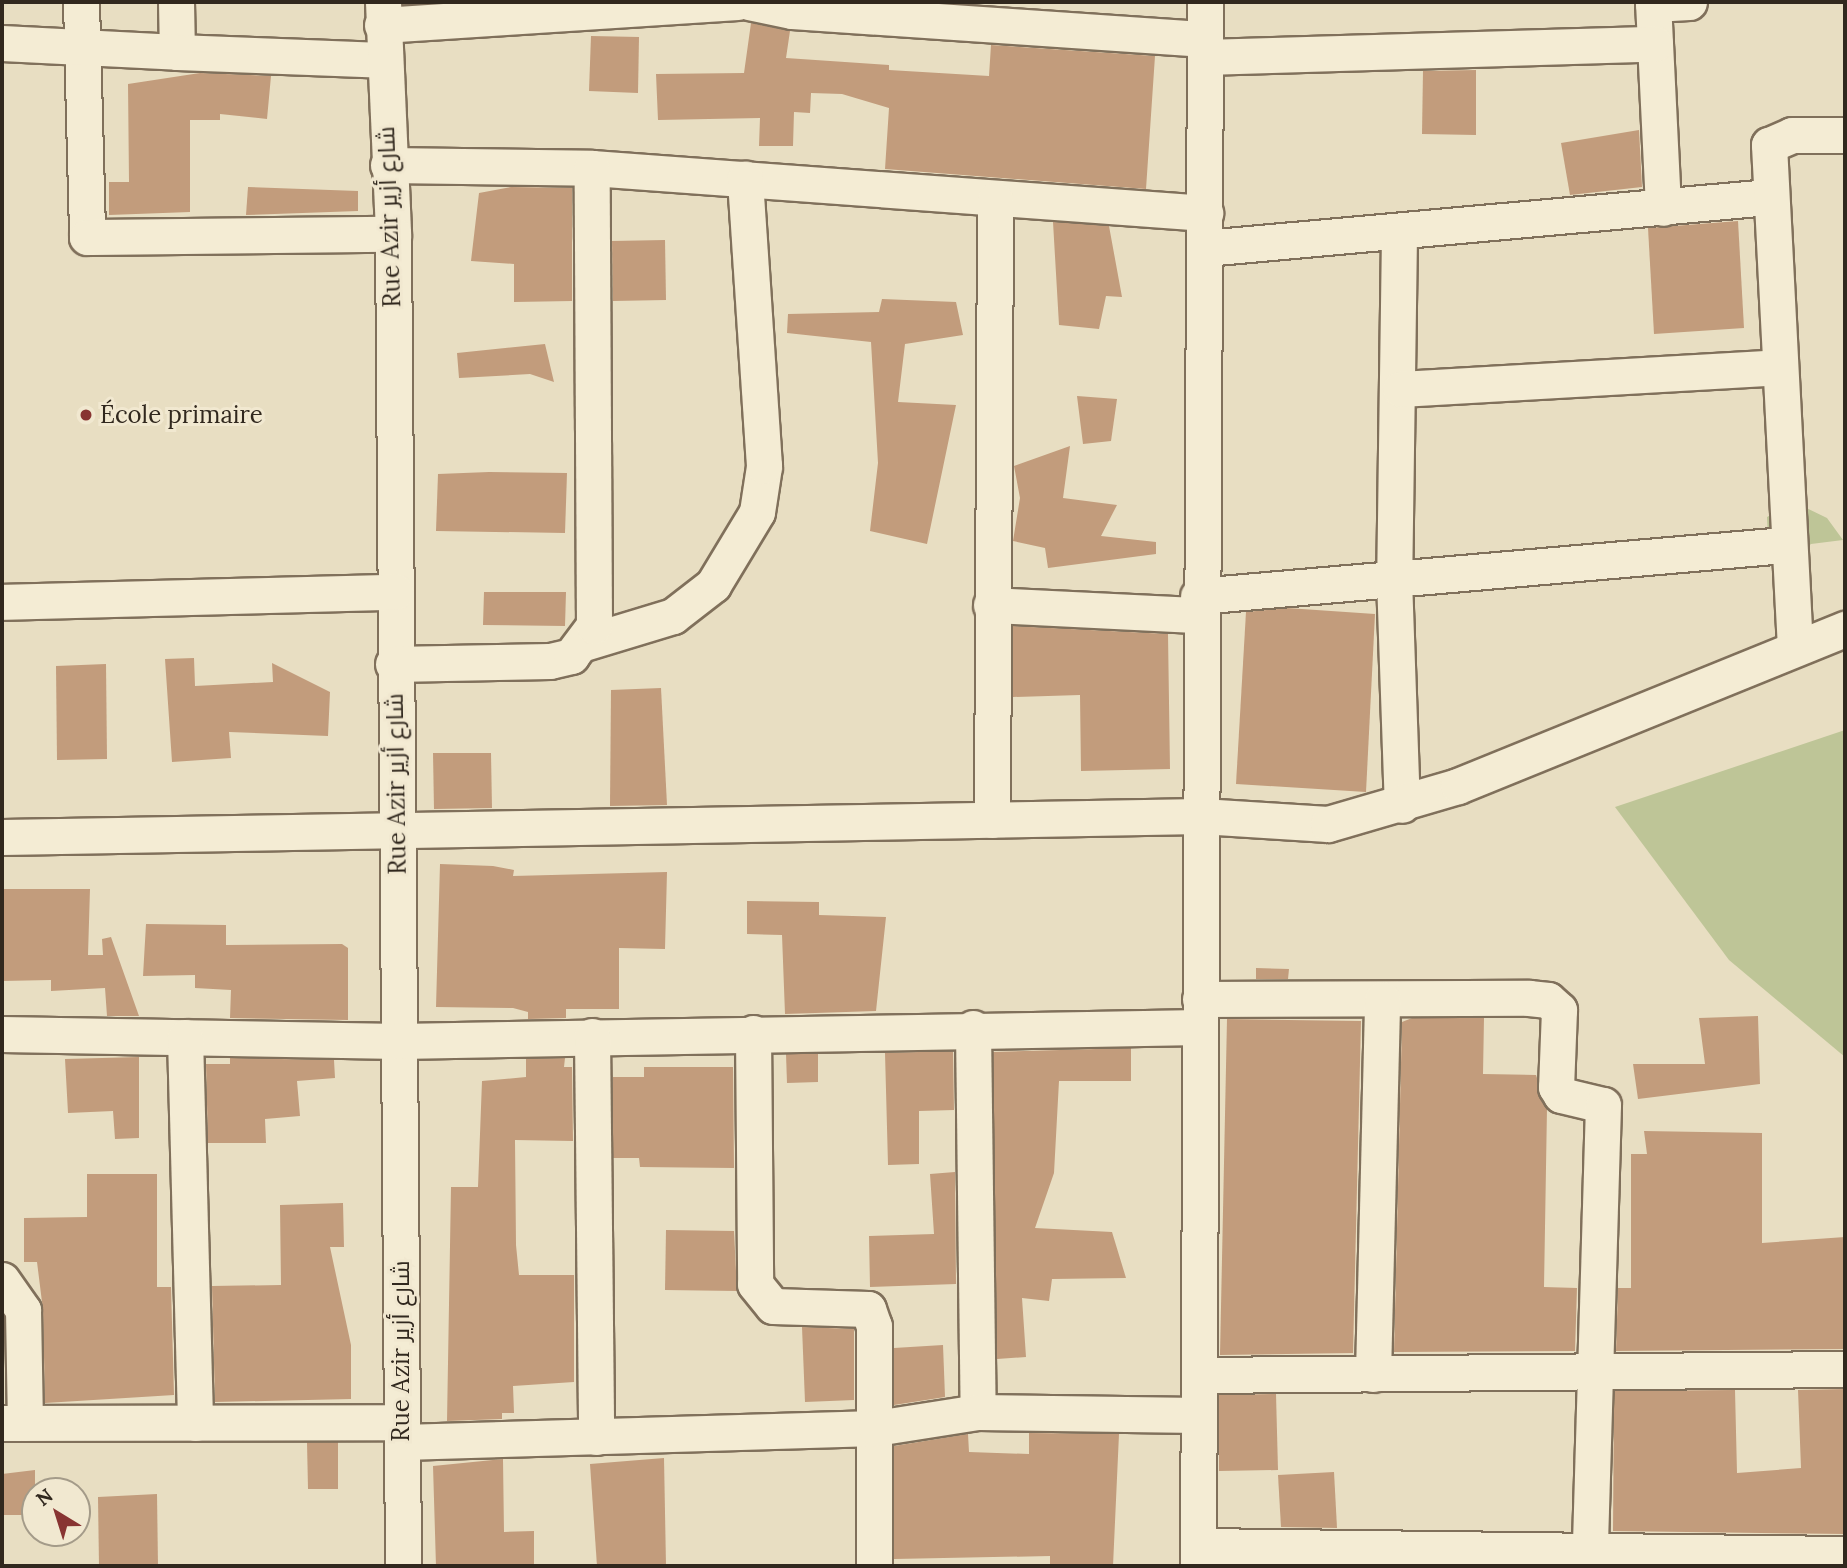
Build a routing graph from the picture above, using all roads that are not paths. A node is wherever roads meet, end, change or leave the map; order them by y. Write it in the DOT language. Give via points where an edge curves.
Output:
graph roads {
  1 [pos="81,2"];
  2 [pos="176,2"];
  3 [pos="737,2"];
  4 [pos="749,2"];
  5 [pos="1205,2"];
  6 [pos="1689,2"];
  7 [pos="1653,3"];
  8 [pos="792,6"];
  9 [pos="382,14"];
  10 [pos="2,43"];
  11 [pos="1655,44"];
  12 [pos="82,46"];
  13 [pos="1205,48"];
  14 [pos="177,52"];
  15 [pos="382,60"];
  16 [pos="1845,135"];
  17 [pos="388,165"];
  18 [pos="592,168"];
  19 [pos="745,179"];
  20 [pos="1769,197"];
  21 [pos="995,200"];
  22 [pos="1662,208"];
  23 [pos="1205,214"];
  24 [pos="393,234"];
  25 [pos="1399,234"];
  26 [pos="1205,248"];
  27 [pos="1778,367"];
  28 [pos="1400,389"];
  29 [pos="1785,545"];
  30 [pos="1394,579"];
  31 [pos="396,592"];
  32 [pos="2,601"];
  33 [pos="991,605"];
  34 [pos="1198,605"];
  35 [pos="1845,629"];
  36 [pos="584,643"];
  37 [pos="1795,648"];
  38 [pos="393,664"];
  39 [pos="1402,805"];
  40 [pos="1201,816"];
  41 [pos="992,820"];
  42 [pos="398,830"];
  43 [pos="2,837"];
  44 [pos="1382,999"];
  45 [pos="1200,1013"];
  46 [pos="973,1028"];
  47 [pos="753,1033"];
  48 [pos="2,1034"];
  49 [pos="592,1036"];
  50 [pos="185,1037"];
  51 [pos="399,1041"];
  52 [pos="2,1280"];
  53 [pos="1845,1369"];
  54 [pos="1595,1373"];
  55 [pos="1199,1374"];
  56 [pos="1373,1374"];
  57 [pos="978,1412"];
  58 [pos="1199,1415"];
  59 [pos="13,1423"];
  60 [pos="195,1423"];
  61 [pos="876,1428"];
  62 [pos="402,1432"];
  63 [pos="596,1437"];
  64 [pos="1845,1554"];
  65 [pos="1198,1556"];
  66 [pos="1589,1558"];
  67 [pos="402,1566"];
  68 [pos="874,1566"];
  1 -- 12 [label="street"];
  2 -- 14 [label="street"];
  3 -- 9 [label="street"];
  4 -- 8 [label="street"];
  5 -- 13 [label="street"];
  6 -- 7 [label="street"];
  7 -- 11 [label="street"];
  8 -- 13 [label="street"];
  9 -- 15 [label="street, Rue Azir شارع أزير"];
  10 -- 12 [label="street"];
  11 -- 13 [label="street"];
  11 -- 22 [label="street"];
  12 -- 14 [label="street"];
  12 -- 24 [label="street" via="87,237"];
  13 -- 23 [label="street"];
  14 -- 15 [label="street"];
  15 -- 17 [label="street, Rue Azir شارع أزير"];
  16 -- 20 [label="street" via="1792,135 1769,145"];
  17 -- 18 [label="street"];
  17 -- 24 [label="street, Rue Azir شارع أزير"];
  18 -- 19 [label="street"];
  18 -- 36 [label="street" via="594,626"];
  19 -- 21 [label="street"];
  19 -- 36 [label="street" via="764,466 757,512 713,585 683,608"];
  20 -- 22 [label="street"];
  20 -- 27 [label="street"];
  21 -- 23 [label="street"];
  21 -- 33 [label="street"];
  22 -- 25 [label="street"];
  23 -- 26 [label="street"];
  24 -- 31 [label="street, Rue Azir شارع أزير"];
  25 -- 26 [label="street"];
  25 -- 28 [label="street"];
  26 -- 34 [label="street"];
  27 -- 28 [label="street"];
  27 -- 29 [label="street"];
  28 -- 30 [label="street"];
  29 -- 30 [label="street"];
  29 -- 37 [label="street"];
  30 -- 34 [label="street"];
  30 -- 39 [label="street"];
  31 -- 32 [label="street"];
  31 -- 38 [label="street, Rue Azir شارع أزير"];
  33 -- 34 [label="street"];
  33 -- 41 [label="street"];
  34 -- 40 [label="street"];
  35 -- 37 [label="street"];
  36 -- 38 [label="street" via="571,656 550,661"];
  37 -- 39 [label="street"];
  38 -- 42 [label="street, Rue Azir شارع أزير"];
  39 -- 40 [label="street" via="1328,824"];
  40 -- 41 [label="street"];
  40 -- 45 [label="street"];
  41 -- 42 [label="street"];
  42 -- 43 [label="street"];
  42 -- 51 [label="street, Rue Azir شارع أزير"];
  44 -- 45 [label="street"];
  44 -- 54 [label="street" via="1529,998 1548,1000 1559,1010 1556,1087 1561,1095 1603,1105"];
  44 -- 56 [label="street"];
  45 -- 46 [label="street"];
  45 -- 55 [label="street"];
  46 -- 47 [label="street"];
  46 -- 57 [label="street"];
  47 -- 49 [label="street"];
  47 -- 61 [label="street" via="755,1284 773,1306 868,1309"];
  48 -- 50 [label="street"];
  49 -- 51 [label="street"];
  49 -- 63 [label="street"];
  50 -- 51 [label="street"];
  50 -- 60 [label="street"];
  51 -- 62 [label="street, Rue Azir شارع أزير"];
  52 -- 59 [label="street" via="23,1310"];
  53 -- 54 [label="street"];
  54 -- 56 [label="street"];
  54 -- 66 [label="street"];
  55 -- 56 [label="street"];
  55 -- 58 [label="street"];
  57 -- 58 [label="street"];
  57 -- 61 [label="street"];
  58 -- 65 [label="street"];
  59 -- 60 [label="street"];
  60 -- 62 [label="street"];
  61 -- 63 [label="street"];
  61 -- 68 [label="street"];
  62 -- 63 [label="street"];
  62 -- 67 [label="street, Rue Azir شارع أزير"];
  64 -- 66 [label="street"];
  65 -- 66 [label="street"];
}
